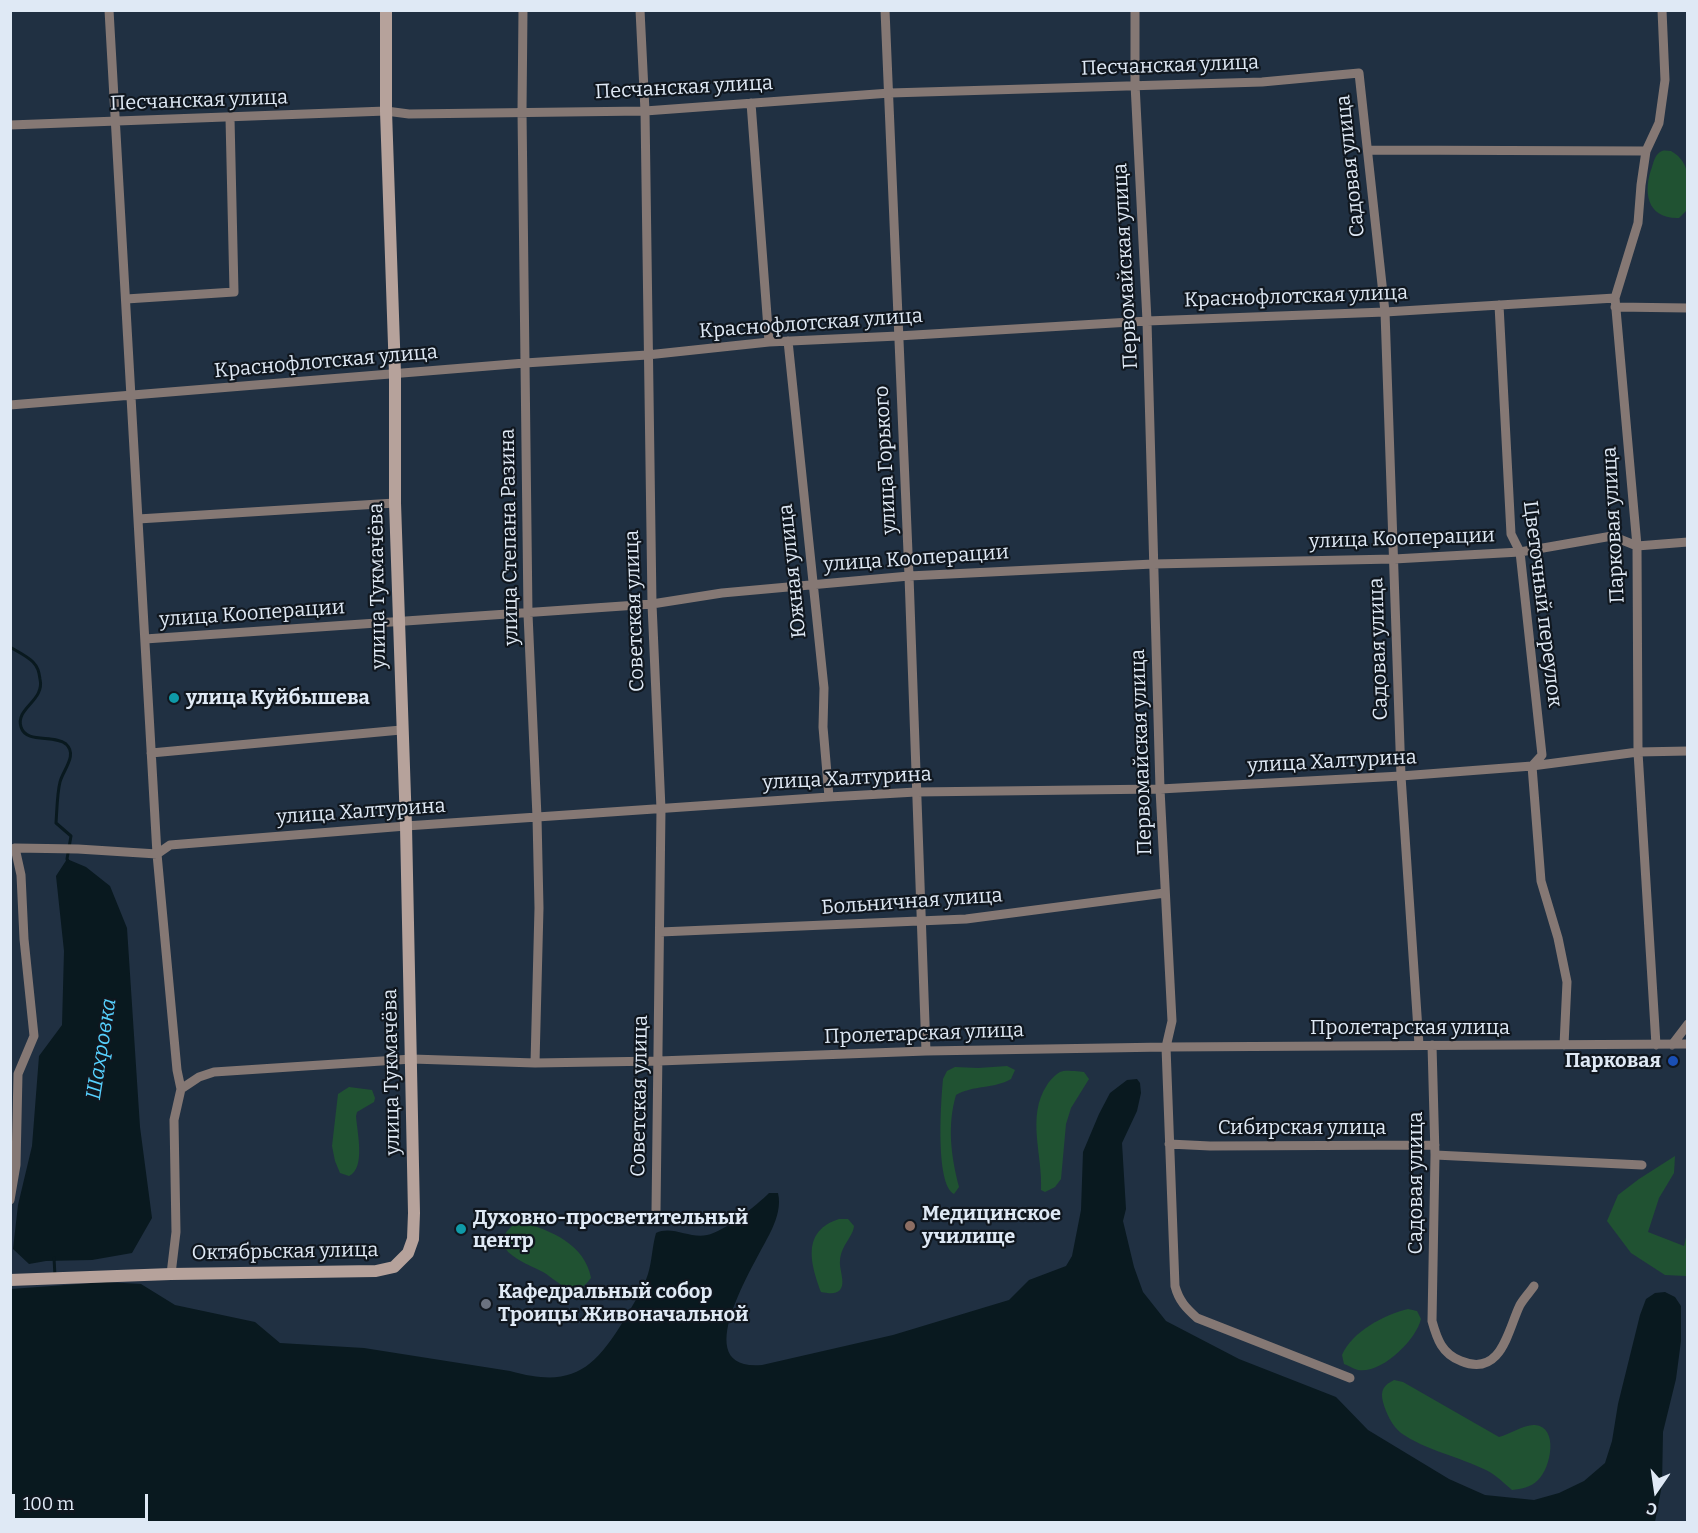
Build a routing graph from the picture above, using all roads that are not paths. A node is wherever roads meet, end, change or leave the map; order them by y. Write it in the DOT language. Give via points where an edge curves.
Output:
graph roads {
  1 [pos="109,10"];
  2 [pos="386,10"];
  3 [pos="523,10"];
  4 [pos="640,10"];
  5 [pos="885,10"];
  6 [pos="1135,10"];
  7 [pos="1662,10"];
  8 [pos="1359,73"];
  9 [pos="1135,84"];
  10 [pos="890,93"];
  11 [pos="751,103"];
  12 [pos="386,111"];
  13 [pos="522,111"];
  14 [pos="645,111"];
  15 [pos="230,118"];
  16 [pos="116,123"];
  17 [pos="10,125"];
  18 [pos="1368,150"];
  19 [pos="1646,151"];
  20 [pos="126,299"];
  21 [pos="1615,303"];
  22 [pos="1499,305"];
  23 [pos="1688,308"];
  24 [pos="1385,312"];
  25 [pos="1148,321"];
  26 [pos="898,336"];
  27 [pos="788,341"];
  28 [pos="770,342"];
  29 [pos="647,355"];
  30 [pos="525,363"];
  31 [pos="395,374"];
  32 [pos="131,396"];
  33 [pos="10,405"];
  34 [pos="395,503"];
  35 [pos="138,519"];
  36 [pos="1688,542"];
  37 [pos="1637,546"];
  38 [pos="1520,552"];
  39 [pos="1394,559"];
  40 [pos="1153,564"];
  41 [pos="909,576"];
  42 [pos="812,584"];
  43 [pos="652,604"];
  44 [pos="528,614"];
  45 [pos="398,621"];
  46 [pos="145,639"];
  47 [pos="401,730"];
  48 [pos="1688,751"];
  49 [pos="1638,752"];
  50 [pos="151,753"];
  51 [pos="1532,766"];
  52 [pos="1401,776"];
  53 [pos="1160,789"];
  54 [pos="916,792"];
  55 [pos="829,797"];
  56 [pos="661,809"];
  57 [pos="537,817"];
  58 [pos="406,826"];
  59 [pos="13,849"];
  60 [pos="157,854"];
  61 [pos="1165,892"];
  62 [pos="922,922"];
  63 [pos="660,932"];
  64 [pos="1688,1024"];
  65 [pos="1688,1044"];
  66 [pos="1419,1045"];
  67 [pos="1432,1045"];
  68 [pos="1564,1045"];
  69 [pos="1656,1045"];
  70 [pos="1672,1045"];
  71 [pos="1166,1047"];
  72 [pos="926,1051"];
  73 [pos="412,1059"];
  74 [pos="659,1061"];
  75 [pos="535,1063"];
  76 [pos="14,1074"];
  77 [pos="181,1089"];
  78 [pos="1169,1144"];
  79 [pos="1435,1145"];
  80 [pos="1435,1155"];
  81 [pos="1642,1165"];
  82 [pos="10,1200"];
  83 [pos="656,1211"];
  84 [pos="399,1264"];
  85 [pos="171,1274"];
  86 [pos="10,1280"];
  87 [pos="1534,1286"];
  88 [pos="1350,1378"];
  1 -- 16 [label="street"];
  2 -- 12 [label="street, улица Тукмачёва"];
  3 -- 13 [label="street, улица Степана Разина"];
  4 -- 14 [label="street, Советская улица"];
  5 -- 10 [label="street, улица Горького"];
  6 -- 9 [label="street, Первомайская улица"];
  7 -- 19 [label="street, Парковая улица" via="1665,80 1659,123"];
  8 -- 9 [label="street, Песчанская улица" via="1262,82"];
  8 -- 18 [label="street, Садовая улица"];
  9 -- 10 [label="street, Песчанская улица"];
  9 -- 25 [label="street, Первомайская улица"];
  10 -- 11 [label="street, Песчанская улица"];
  10 -- 26 [label="street, улица Горького"];
  11 -- 14 [label="street, Песчанская улица"];
  11 -- 28 [label="street"];
  12 -- 13 [label="street, Песчанская улица"];
  12 -- 15 [label="street, Песчанская улица"];
  12 -- 31 [label="street, улица Тукмачёва"];
  13 -- 14 [label="street, Песчанская улица"];
  13 -- 30 [label="street, улица Степана Разина"];
  14 -- 29 [label="street, Советская улица"];
  15 -- 16 [label="street, Песчанская улица"];
  15 -- 20 [label="street" via="234,292"];
  16 -- 17 [label="street, Песчанская улица"];
  16 -- 20 [label="street"];
  18 -- 19 [label="street"];
  18 -- 24 [label="street, Садовая улица"];
  19 -- 21 [label="street, Парковая улица" via="1638,223"];
  20 -- 32 [label="street"];
  21 -- 22 [label="street, Краснофлотская улица"];
  21 -- 23 [label="street, Краснофлотская улица"];
  21 -- 37 [label="street, Парковая улица"];
  22 -- 24 [label="street, Краснофлотская улица"];
  22 -- 38 [label="street, Цветочный переулок" via="1511,534"];
  24 -- 25 [label="street, Краснофлотская улица"];
  24 -- 39 [label="street, Садовая улица"];
  25 -- 26 [label="street, Краснофлотская улица"];
  25 -- 40 [label="street, Первомайская улица"];
  26 -- 27 [label="street, Краснофлотская улица"];
  26 -- 41 [label="street, улица Горького"];
  27 -- 28 [label="street, Краснофлотская улица"];
  27 -- 42 [label="street, Южная улица"];
  28 -- 29 [label="street, Краснофлотская улица"];
  29 -- 30 [label="street, Краснофлотская улица"];
  29 -- 43 [label="street, Советская улица"];
  30 -- 31 [label="street, Краснофлотская улица"];
  30 -- 44 [label="street, улица Степана Разина"];
  31 -- 32 [label="street, Краснофлотская улица"];
  31 -- 34 [label="street, улица Тукмачёва"];
  32 -- 33 [label="street, Краснофлотская улица"];
  32 -- 35 [label="street"];
  34 -- 35 [label="street"];
  34 -- 45 [label="street, улица Тукмачёва"];
  35 -- 46 [label="street"];
  36 -- 37 [label="street, улица Кооперации"];
  37 -- 38 [label="street, улица Кооперации" via="1612,536"];
  37 -- 49 [label="street, Парковая улица"];
  38 -- 39 [label="street, улица Кооперации"];
  38 -- 51 [label="street, Цветочный переулок" via="1542,755"];
  39 -- 40 [label="street, улица Кооперации"];
  39 -- 52 [label="street, Садовая улица"];
  40 -- 41 [label="street, улица Кооперации"];
  40 -- 53 [label="street, Первомайская улица"];
  41 -- 42 [label="street, улица Кооперации"];
  41 -- 54 [label="street, улица Горького"];
  42 -- 43 [label="street, улица Кооперации"];
  42 -- 55 [label="street, Южная улица" via="824,688"];
  43 -- 44 [label="street, улица Кооперации"];
  43 -- 56 [label="street, Советская улица"];
  44 -- 45 [label="street, улица Кооперации"];
  44 -- 57 [label="street, улица Степана Разина"];
  45 -- 46 [label="street, улица Кооперации"];
  45 -- 47 [label="street, улица Тукмачёва"];
  46 -- 50 [label="street"];
  47 -- 50 [label="street"];
  47 -- 58 [label="street, улица Тукмачёва"];
  48 -- 49 [label="street, улица Халтурина"];
  49 -- 51 [label="street, улица Халтурина"];
  49 -- 69 [label="street, Парковая улица"];
  50 -- 60 [label="street"];
  51 -- 52 [label="street, улица Халтурина"];
  51 -- 68 [label="street, Цветочный переулок" via="1541,881 1567,982"];
  52 -- 53 [label="street, улица Халтурина"];
  52 -- 66 [label="street, Садовая улица"];
  53 -- 54 [label="street, улица Халтурина"];
  53 -- 61 [label="street, Первомайская улица"];
  54 -- 55 [label="street, улица Халтурина"];
  54 -- 62 [label="street, улица Горького"];
  55 -- 56 [label="street, улица Халтурина"];
  56 -- 57 [label="street, улица Халтурина"];
  56 -- 63 [label="street, Советская улица"];
  57 -- 58 [label="street, улица Халтурина"];
  57 -- 75 [label="street, улица Степана Разина"];
  58 -- 60 [label="street, улица Халтурина" via="170,845"];
  58 -- 73 [label="street, улица Тукмачёва"];
  59 -- 60 [label="street, улица Халтурина"];
  59 -- 76 [label="street" via="21,875 34,1036"];
  60 -- 77 [label="street"];
  61 -- 62 [label="street, Больничная улица"];
  61 -- 71 [label="street, Первомайская улица" via="1172,1020"];
  62 -- 63 [label="street, Больничная улица"];
  62 -- 72 [label="street, улица Горького"];
  63 -- 74 [label="street, Советская улица"];
  64 -- 70 [label="street"];
  65 -- 70 [label="street, Пролетарская улица"];
  66 -- 67 [label="street, Пролетарская улица"];
  66 -- 71 [label="street, Пролетарская улица"];
  67 -- 68 [label="street, Пролетарская улица"];
  67 -- 79 [label="street, Садовая улица"];
  68 -- 69 [label="street, Пролетарская улица"];
  69 -- 70 [label="street, Пролетарская улица"];
  71 -- 72 [label="street, Пролетарская улица"];
  71 -- 78 [label="street, Первомайская улица"];
  72 -- 74 [label="street, Пролетарская улица"];
  73 -- 75 [label="street, Пролетарская улица"];
  73 -- 77 [label="street, Пролетарская улица" via="214,1072"];
  73 -- 84 [label="street, улица Тукмачёва" via="413,1239"];
  74 -- 75 [label="street, Пролетарская улица"];
  74 -- 83 [label="street, Советская улица"];
  76 -- 82 [label="street" via="16,1165"];
  77 -- 85 [label="street" via="174,1120 176,1232"];
  78 -- 79 [label="street, Сибирская улица"];
  78 -- 88 [label="street, Первомайская улица" via="1175,1286 1185,1308 1216,1327"];
  79 -- 80 [label="street, Садовая улица"];
  80 -- 81 [label="street"];
  80 -- 87 [label="street, Садовая улица" via="1432,1321 1445,1352 1462,1362 1482,1365 1495,1357"];
  84 -- 85 [label="street, Октябрьская улица" via="376,1271"];
  85 -- 86 [label="street, Октябрьская улица"];
}
